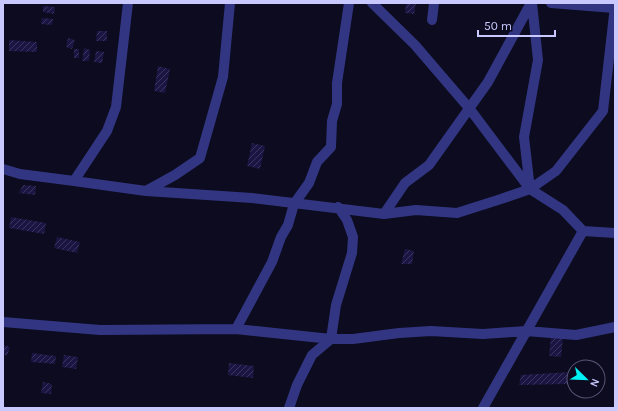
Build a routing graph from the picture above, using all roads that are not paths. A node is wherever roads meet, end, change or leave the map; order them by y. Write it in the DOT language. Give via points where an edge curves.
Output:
graph roads {
  1 [pos="128,3"];
  2 [pos="230,3"];
  3 [pos="349,3"];
  4 [pos="372,3"];
  5 [pos="434,3"];
  6 [pos="532,3"];
  7 [pos="551,3"];
  8 [pos="614,7"];
  9 [pos="432,20"];
  10 [pos="470,108"];
  11 [pos="3,169"];
  12 [pos="74,181"];
  13 [pos="530,189"];
  14 [pos="146,191"];
  15 [pos="294,204"];
  16 [pos="338,207"];
  17 [pos="384,214"];
  18 [pos="583,231"];
  19 [pos="615,233"];
  20 [pos="3,322"];
  21 [pos="615,327"];
  22 [pos="236,329"];
  23 [pos="526,332"];
  24 [pos="331,339"];
  25 [pos="289,408"];
  26 [pos="483,408"];
  1 -- 12 [label="street" via="116,107 107,131"];
  2 -- 14 [label="street" via="223,77 200,158"];
  3 -- 15 [label="street" via="337,83 337,104 332,121 331,146 317,162 309,183"];
  4 -- 10 [label="street" via="415,45"];
  5 -- 9 [label="street"];
  6 -- 10 [label="street" via="488,82"];
  6 -- 13 [label="street" via="538,60 524,136"];
  7 -- 8 [label="street"];
  8 -- 13 [label="street" via="603,111 556,171"];
  10 -- 13 [label="street"];
  10 -- 17 [label="street" via="429,165 405,183"];
  11 -- 12 [label="street" via="20,174"];
  12 -- 14 [label="street"];
  13 -- 17 [label="street" via="457,213 416,210"];
  13 -- 18 [label="street" via="563,210"];
  14 -- 15 [label="street" via="252,198"];
  15 -- 16 [label="street"];
  15 -- 22 [label="street" via="272,262"];
  16 -- 17 [label="street"];
  16 -- 24 [label="street" via="347,220 352,237 352,253 336,305"];
  18 -- 19 [label="street"];
  18 -- 23 [label="street"];
  20 -- 22 [label="street" via="100,330"];
  21 -- 23 [label="street" via="576,334"];
  22 -- 24 [label="street"];
  23 -- 24 [label="street" via="483,334 431,331"];
  23 -- 26 [label="street"];
  24 -- 25 [label="street" via="312,355 297,384"];
}
